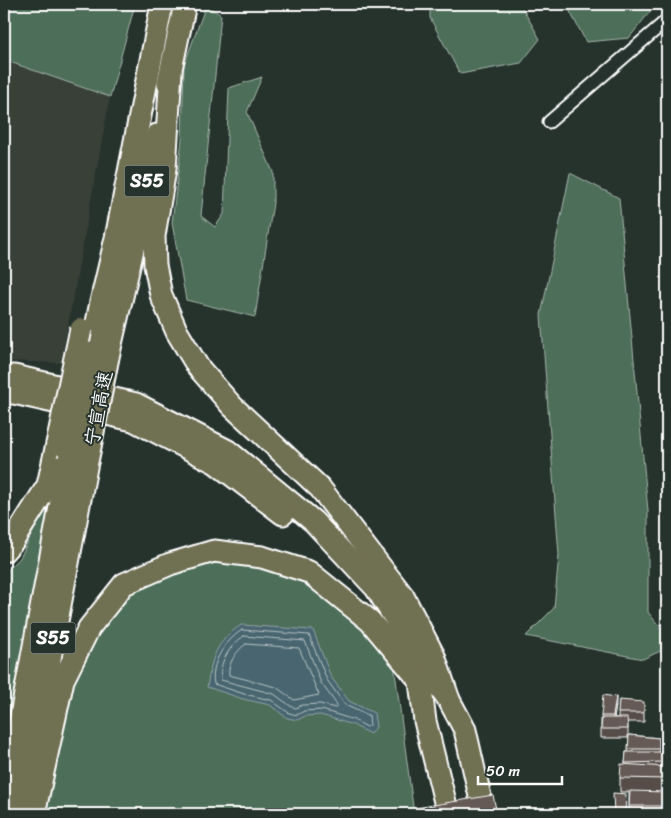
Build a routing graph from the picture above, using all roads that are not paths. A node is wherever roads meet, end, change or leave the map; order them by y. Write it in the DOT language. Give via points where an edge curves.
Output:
graph roads {
  1 [pos="162,4"];
  2 [pos="185,4"];
  3 [pos="667,20"];
  4 [pos="171,71"];
  5 [pos="548,122"];
  6 [pos="137,128"];
  7 [pos="100,355"];
  8 [pos="4,377"];
  9 [pos="4,393"];
  10 [pos="71,455"];
  11 [pos="4,551"];
  12 [pos="420,682"];
  13 [pos="449,700"];
  14 [pos="4,806"];
  15 [pos="20,814"];
  16 [pos="34,814"];
  17 [pos="448,814"];
  18 [pos="484,814"];
  1 -- 6 [label="highway, 宁宣高速 / S55"];
  2 -- 4 [label="highway, 宁宣高速 / S55"];
  3 -- 5 [label="street"];
  4 -- 7 [label="highway, 宁宣高速 / S55" via="140,219"];
  4 -- 13 [label="highway" via="165,169 154,236 161,295 177,332 198,367 232,406 320,488 403,596 434,656"];
  6 -- 7 [label="highway, 宁宣高速 / S55" via="101,302"];
  6 -- 10 [label="highway, bridge" via="82,329"];
  7 -- 10 [label="highway, 宁宣高速 / S55, bridge"];
  8 -- 13 [label="highway" via="14,376 136,404 228,451 313,521 376,588"];
  9 -- 12 [label="highway" via="133,420 216,463 307,532 399,639"];
  10 -- 11 [label="highway"];
  10 -- 14 [label="highway, 宁宣高速 / S55"];
  10 -- 15 [label="highway, 宁宣高速 / S55"];
  12 -- 16 [label="highway" via="370,621 309,572 262,557 214,551 170,564 124,584 89,628 63,680"];
  12 -- 17 [label="highway" via="425,721"];
  13 -- 18 [label="highway" via="465,730"];
}
